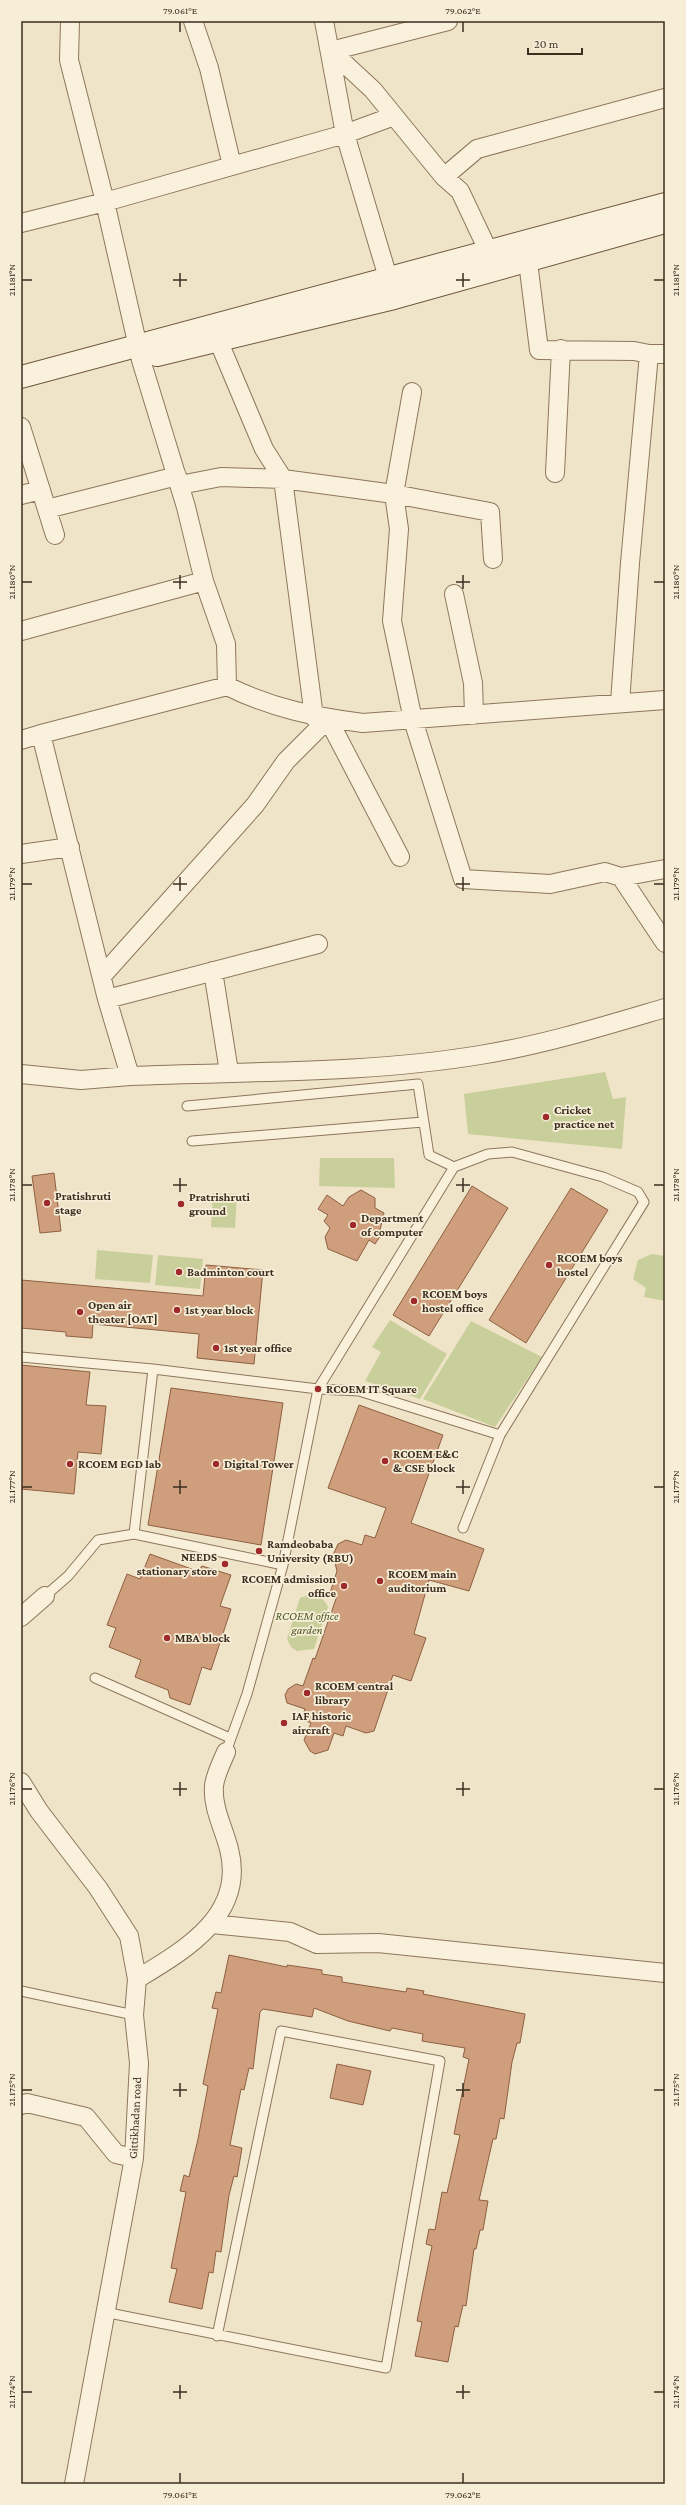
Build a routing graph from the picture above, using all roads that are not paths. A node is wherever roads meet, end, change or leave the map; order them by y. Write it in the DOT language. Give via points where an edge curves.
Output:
graph roads {
  1 [pos="70,21"];
  2 [pos="193,21"];
  3 [pos="324,21"];
  4 [pos="448,21"];
  5 [pos="331,51"];
  6 [pos="665,98"];
  7 [pos="394,116"];
  8 [pos="345,134"];
  9 [pos="232,166"];
  10 [pos="444,177"];
  11 [pos="105,202"];
  12 [pos="665,204"];
  13 [pos="665,222"];
  14 [pos="21,223"];
  15 [pos="493,262"];
  16 [pos="528,262"];
  17 [pos="388,278"];
  18 [pos="394,298"];
  19 [pos="218,340"];
  20 [pos="561,349"];
  21 [pos="139,352"];
  22 [pos="657,354"];
  23 [pos="21,377"];
  24 [pos="21,388"];
  25 [pos="412,392"];
  26 [pos="21,427"];
  27 [pos="555,473"];
  28 [pos="283,479"];
  29 [pos="178,481"];
  30 [pos="41,490"];
  31 [pos="394,494"];
  32 [pos="21,495"];
  33 [pos="47,509"];
  34 [pos="55,536"];
  35 [pos="493,559"];
  36 [pos="204,581"];
  37 [pos="454,594"];
  38 [pos="21,631"];
  39 [pos="227,686"];
  40 [pos="665,700"];
  41 [pos="620,703"];
  42 [pos="474,715"];
  43 [pos="321,718"];
  44 [pos="413,720"];
  45 [pos="42,734"];
  46 [pos="21,740"];
  47 [pos="70,847"];
  48 [pos="21,854"];
  49 [pos="400,857"];
  50 [pos="665,869"];
  51 [pos="621,877"];
  52 [pos="665,943"];
  53 [pos="318,944"];
  54 [pos="213,971"];
  55 [pos="102,976"];
  56 [pos="107,999"];
  57 [pos="665,1008"];
  58 [pos="229,1072"];
  59 [pos="21,1074"];
  60 [pos="130,1076"];
  61 [pos="187,1106"];
  62 [pos="424,1122"];
  63 [pos="192,1141"];
  64 [pos="454,1167"];
  65 [pos="21,1357"];
  66 [pos="153,1369"];
  67 [pos="318,1389"];
  68 [pos="500,1435"];
  69 [pos="463,1528"];
  70 [pos="134,1534"];
  71 [pos="283,1565"];
  72 [pos="46,1596"];
  73 [pos="21,1617"];
  74 [pos="95,1678"];
  75 [pos="228,1745"];
  76 [pos="21,1782"];
  77 [pos="212,1924"];
  78 [pos="665,1973"];
  79 [pos="137,1979"];
  80 [pos="21,1991"];
  81 [pos="134,2015"];
  82 [pos="21,2105"];
  83 [pos="134,2158"];
  84 [pos="104,2312"];
  85 [pos="217,2336"];
  86 [pos="74,2484"];
  1 -- 11 [label="street" via="69,60"];
  2 -- 9 [label="street" via="209,68"];
  3 -- 5 [label="street"];
  4 -- 5 [label="street"];
  5 -- 7 [label="street" via="373,90"];
  5 -- 8 [label="street"];
  6 -- 10 [label="street" via="477,149"];
  7 -- 8 [label="street"];
  7 -- 10 [label="street"];
  8 -- 9 [label="street"];
  8 -- 17 [label="street"];
  9 -- 11 [label="street"];
  10 -- 15 [label="street" via="460,191"];
  11 -- 14 [label="street"];
  11 -- 21 [label="street"];
  12 -- 15 [label="street"];
  13 -- 16 [label="street"];
  15 -- 16 [label="street"];
  15 -- 17 [label="street"];
  15 -- 18 [label="street"];
  16 -- 20 [label="street" via="539,350"];
  17 -- 18 [label="street"];
  17 -- 21 [label="street"];
  18 -- 19 [label="street"];
  19 -- 21 [label="street"];
  19 -- 28 [label="street" via="264,449"];
  20 -- 22 [label="street"];
  20 -- 27 [label="street"];
  21 -- 23 [label="street"];
  21 -- 24 [label="street"];
  21 -- 29 [label="street"];
  22 -- 41 [label="street" via="630,563"];
  25 -- 31 [label="street"];
  26 -- 30 [label="street"];
  28 -- 29 [label="street" via="221,477"];
  28 -- 31 [label="street"];
  28 -- 43 [label="street"];
  29 -- 33 [label="street"];
  29 -- 36 [label="street"];
  30 -- 32 [label="street"];
  30 -- 33 [label="street"];
  31 -- 35 [label="street" via="490,512"];
  31 -- 44 [label="street" via="398,520 392,621"];
  33 -- 34 [label="street"];
  36 -- 38 [label="street"];
  36 -- 39 [label="street" via="226,644"];
  37 -- 42 [label="street" via="473,683"];
  39 -- 43 [label="street" via="255,700"];
  39 -- 45 [label="street"];
  40 -- 41 [label="street"];
  41 -- 42 [label="street"];
  42 -- 44 [label="street"];
  43 -- 44 [label="street" via="363,723"];
  43 -- 49 [label="street"];
  43 -- 55 [label="street" via="255,805"];
  44 -- 51 [label="street" via="463,879 550,884 605,872"];
  45 -- 46 [label="street"];
  45 -- 47 [label="street"];
  47 -- 48 [label="street"];
  47 -- 55 [label="street"];
  50 -- 51 [label="street"];
  51 -- 52 [label="street"];
  53 -- 54 [label="street"];
  54 -- 56 [label="street"];
  54 -- 58 [label="street"];
  55 -- 56 [label="street"];
  56 -- 60 [label="street"];
  57 -- 58 [label="street" via="560,1038 481,1055 387,1066"];
  58 -- 60 [label="street"];
  59 -- 60 [label="street" via="81,1080"];
  61 -- 62 [label="lane" via="418,1084"];
  62 -- 63 [label="lane"];
  62 -- 64 [label="lane" via="429,1154"];
  64 -- 67 [label="lane"];
  64 -- 68 [label="lane" via="488,1154 512,1152 603,1176 638,1192 644,1202"];
  65 -- 66 [label="lane"];
  66 -- 67 [label="lane"];
  66 -- 70 [label="lane"];
  67 -- 68 [label="lane" via="359,1391"];
  67 -- 71 [label="lane"];
  68 -- 69 [label="lane"];
  70 -- 71 [label="lane"];
  70 -- 72 [label="lane" via="98,1540 68,1576"];
  71 -- 75 [label="lane" via="247,1694"];
  72 -- 73 [label="street"];
  74 -- 75 [label="lane"];
  75 -- 77 [label="street" via="214,1786 233,1878 227,1902"];
  76 -- 79 [label="street, Gittikhadan road" via="39,1811 98,1888 129,1936"];
  77 -- 78 [label="street" via="290,1932 317,1944 378,1943"];
  77 -- 79 [label="street" via="173,1957"];
  79 -- 81 [label="street, Gittikhadan road"];
  80 -- 81 [label="lane"];
  81 -- 83 [label="street, Gittikhadan road" via="139,2063"];
  82 -- 83 [label="street" via="27,2103 86,2117 116,2154"];
  83 -- 84 [label="street, Gittikhadan road"];
  84 -- 85 [label="lane"];
  84 -- 86 [label="street, Gittikhadan road"];
  85 -- 85 [label="lane" via="386,2368 440,2061 281,2031"];
}
